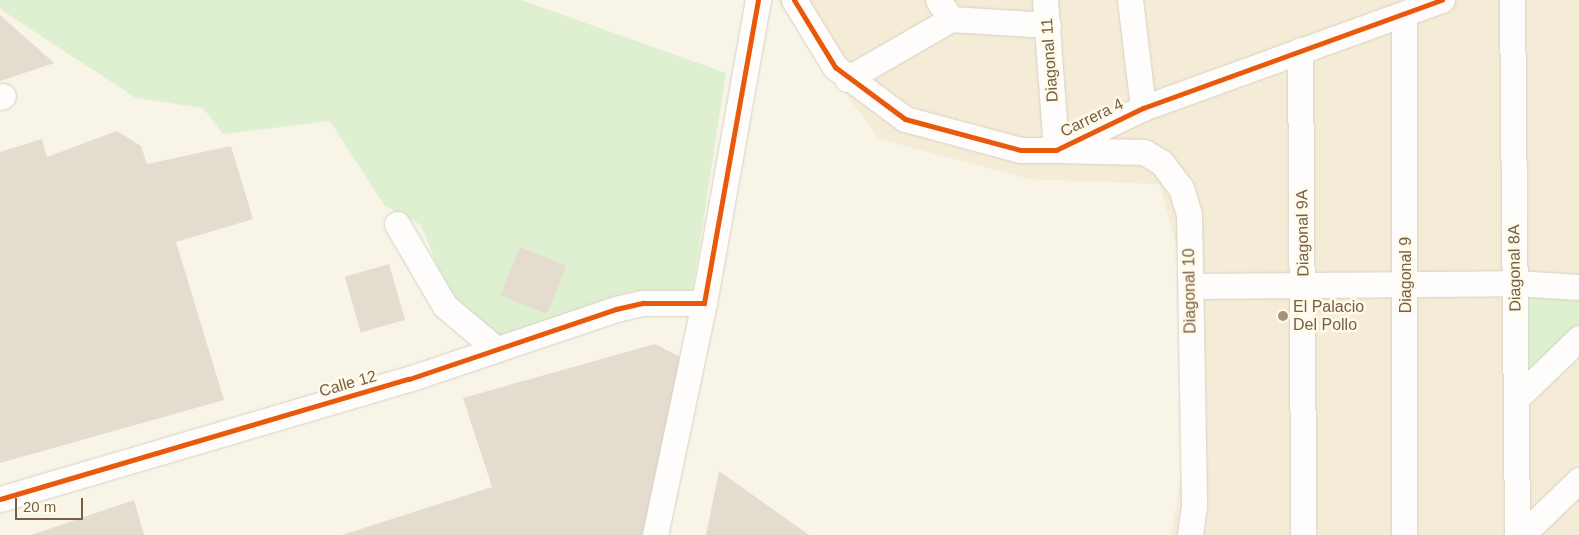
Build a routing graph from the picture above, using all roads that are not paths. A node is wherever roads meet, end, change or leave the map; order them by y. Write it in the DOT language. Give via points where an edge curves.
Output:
graph roads {
  1 [pos="758,0"];
  2 [pos="794,0"];
  3 [pos="1045,0"];
  4 [pos="1130,0"];
  5 [pos="1442,0"];
  6 [pos="1512,0"];
  7 [pos="946,6"];
  8 [pos="1404,16"];
  9 [pos="1048,25"];
  10 [pos="1300,50"];
  11 [pos="848,79"];
  12 [pos="1143,108"];
  13 [pos="1056,150"];
  14 [pos="397,224"];
  15 [pos="1515,283"];
  16 [pos="1190,286"];
  17 [pos="1407,287"];
  18 [pos="1579,287"];
  19 [pos="1304,288"];
  20 [pos="704,304"];
  21 [pos="1579,338"];
  22 [pos="496,349"];
  23 [pos="1518,397"];
  24 [pos="1579,480"];
  25 [pos="0,500"];
  26 [pos="655,535"];
  27 [pos="1190,535"];
  28 [pos="1303,535"];
  29 [pos="1404,535"];
  30 [pos="1517,535"];
  31 [pos="1522,535"];
  1 -- 20 [label="street"];
  2 -- 11 [label="street, Carrera 4" via="820,47"];
  3 -- 9 [label="street, Diagonal 11"];
  4 -- 12 [label="street"];
  5 -- 8 [label="street, Carrera 4"];
  6 -- 15 [label="street, Diagonal 8A"];
  7 -- 9 [label="street"];
  7 -- 11 [label="street"];
  8 -- 10 [label="street, Carrera 4"];
  8 -- 17 [label="street, Diagonal 9"];
  9 -- 13 [label="street, Diagonal 11"];
  10 -- 12 [label="street, Carrera 4"];
  10 -- 19 [label="street, Diagonal 9A"];
  11 -- 13 [label="street, Carrera 4" via="905,119 1021,150"];
  12 -- 13 [label="street, Carrera 4"];
  13 -- 16 [label="street, Diagonal 10" via="1144,152 1162,163 1181,188 1189,214"];
  14 -- 22 [label="street" via="445,306"];
  15 -- 17 [label="street"];
  15 -- 18 [label="street"];
  15 -- 23 [label="street, Diagonal 8A"];
  16 -- 19 [label="street"];
  16 -- 27 [label="street, Diagonal 10" via="1194,506"];
  17 -- 19 [label="street"];
  17 -- 29 [label="street, Diagonal 9"];
  19 -- 28 [label="street, Diagonal 9A"];
  20 -- 22 [label="street, Calle 12" via="643,303"];
  20 -- 26 [label="street"];
  21 -- 23 [label="street"];
  22 -- 25 [label="street, Calle 12"];
  23 -- 30 [label="street, Diagonal 8A"];
  24 -- 31 [label="street"];
}
